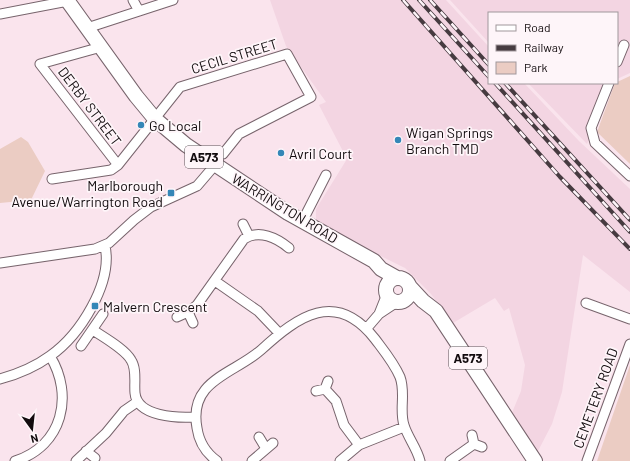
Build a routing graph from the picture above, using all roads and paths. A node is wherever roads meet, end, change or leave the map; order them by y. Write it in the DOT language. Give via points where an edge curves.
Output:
graph roads {
  1 [pos="67,0"];
  2 [pos="132,0"];
  3 [pos="171,0"];
  4 [pos="138,10"];
  5 [pos="0,14"];
  6 [pos="88,28"];
  7 [pos="624,45"];
  8 [pos="100,46"];
  9 [pos="618,60"];
  10 [pos="608,84"];
  11 [pos="155,118"];
  12 [pos="225,155"];
  13 [pos="118,165"];
  14 [pos="326,175"];
  15 [pos="630,176"];
  16 [pos="52,179"];
  17 [pos="302,222"];
  18 [pos="243,224"];
  19 [pos="249,236"];
  20 [pos="105,246"];
  21 [pos="289,248"];
  22 [pos="0,263"];
  23 [pos="215,280"];
  24 [pos="397,291"];
  25 [pos="586,303"];
  26 [pos="188,312"];
  27 [pos="104,314"];
  28 [pos="177,317"];
  29 [pos="630,319"];
  30 [pos="193,322"];
  31 [pos="367,328"];
  32 [pos="92,330"];
  33 [pos="279,333"];
  34 [pos="630,344"];
  35 [pos="81,346"];
  36 [pos="50,356"];
  37 [pos="0,379"];
  38 [pos="323,387"];
  39 [pos="137,402"];
  40 [pos="195,418"];
  41 [pos="404,426"];
  42 [pos="259,437"];
  43 [pos="476,442"];
  44 [pos="359,445"];
  45 [pos="86,451"];
  46 [pos="95,458"];
  47 [pos="15,461"];
  48 [pos="76,461"];
  49 [pos="217,461"];
  50 [pos="252,461"];
  51 [pos="340,461"];
  52 [pos="420,461"];
  53 [pos="450,461"];
  54 [pos="535,461"];
  55 [pos="587,461"];
  1 -- 5 [label="street"];
  1 -- 6 [label="main road, WARRINGTON ROAD / A573"];
  2 -- 4 [label="street"];
  3 -- 4 [label="street"];
  4 -- 6 [label="street"];
  6 -- 8 [label="main road, WARRINGTON ROAD / A573"];
  7 -- 9 [label="street"];
  8 -- 11 [label="main road, WARRINGTON ROAD / A573"];
  8 -- 13 [label="street, DERBY STREET" via="40,64"];
  10 -- 15 [label="street" via="591,128 592,136 595,143"];
  11 -- 12 [label="main road, WARRINGTON ROAD / A573" via="186,145"];
  11 -- 12 [label="street, CECIL STREET" via="180,87 287,54 311,97 239,134"];
  11 -- 13 [label="street"];
  12 -- 17 [label="main road, WARRINGTON ROAD / A573"];
  12 -- 20 [label="street" via="197,186 152,207"];
  13 -- 16 [label="street" via="105,172"];
  14 -- 17 [label="street"];
  17 -- 24 [label="main road, WARRINGTON ROAD / A573" via="374,261"];
  18 -- 19 [label="street"];
  19 -- 21 [label="street" via="282,238"];
  19 -- 23 [label="street" via="244,239"];
  20 -- 22 [label="street"];
  20 -- 36 [label="street" via="105,269 97,297 75,333"];
  23 -- 26 [label="street" via="197,305"];
  23 -- 33 [label="street" via="258,311"];
  24 -- 31 [label="street"];
  24 -- 54 [label="main road, WARRINGTON ROAD / A573" via="423,301 436,312"];
  25 -- 29 [label="street"];
  26 -- 28 [label="street"];
  26 -- 30 [label="street"];
  27 -- 32 [label="street"];
  31 -- 33 [label="street" via="346,314 324,311 301,318"];
  31 -- 41 [label="street" via="389,357 399,377 403,393"];
  32 -- 35 [label="street"];
  32 -- 39 [label="street" via="132,361"];
  33 -- 40 [label="street" via="245,362 214,380 202,395"];
  34 -- 55 [label="street, CEMETERY ROAD"];
  36 -- 37 [label="street" via="25,370"];
  36 -- 47 [label="street" via="60,375 63,388 59,419 40,448"];
  38 -- 44 [label="street" via="336,401 344,425"];
  39 -- 40 [label="street" via="160,415"];
  39 -- 45 [label="street" via="124,411 106,433"];
  40 -- 49 [label="street" via="201,442"];
  41 -- 44 [label="street"];
  41 -- 52 [label="street"];
  42 -- 50 [label="street" via="269,445"];
  43 -- 53 [label="street"];
  44 -- 51 [label="street"];
  45 -- 46 [label="street"];
  45 -- 48 [label="street"];
}
